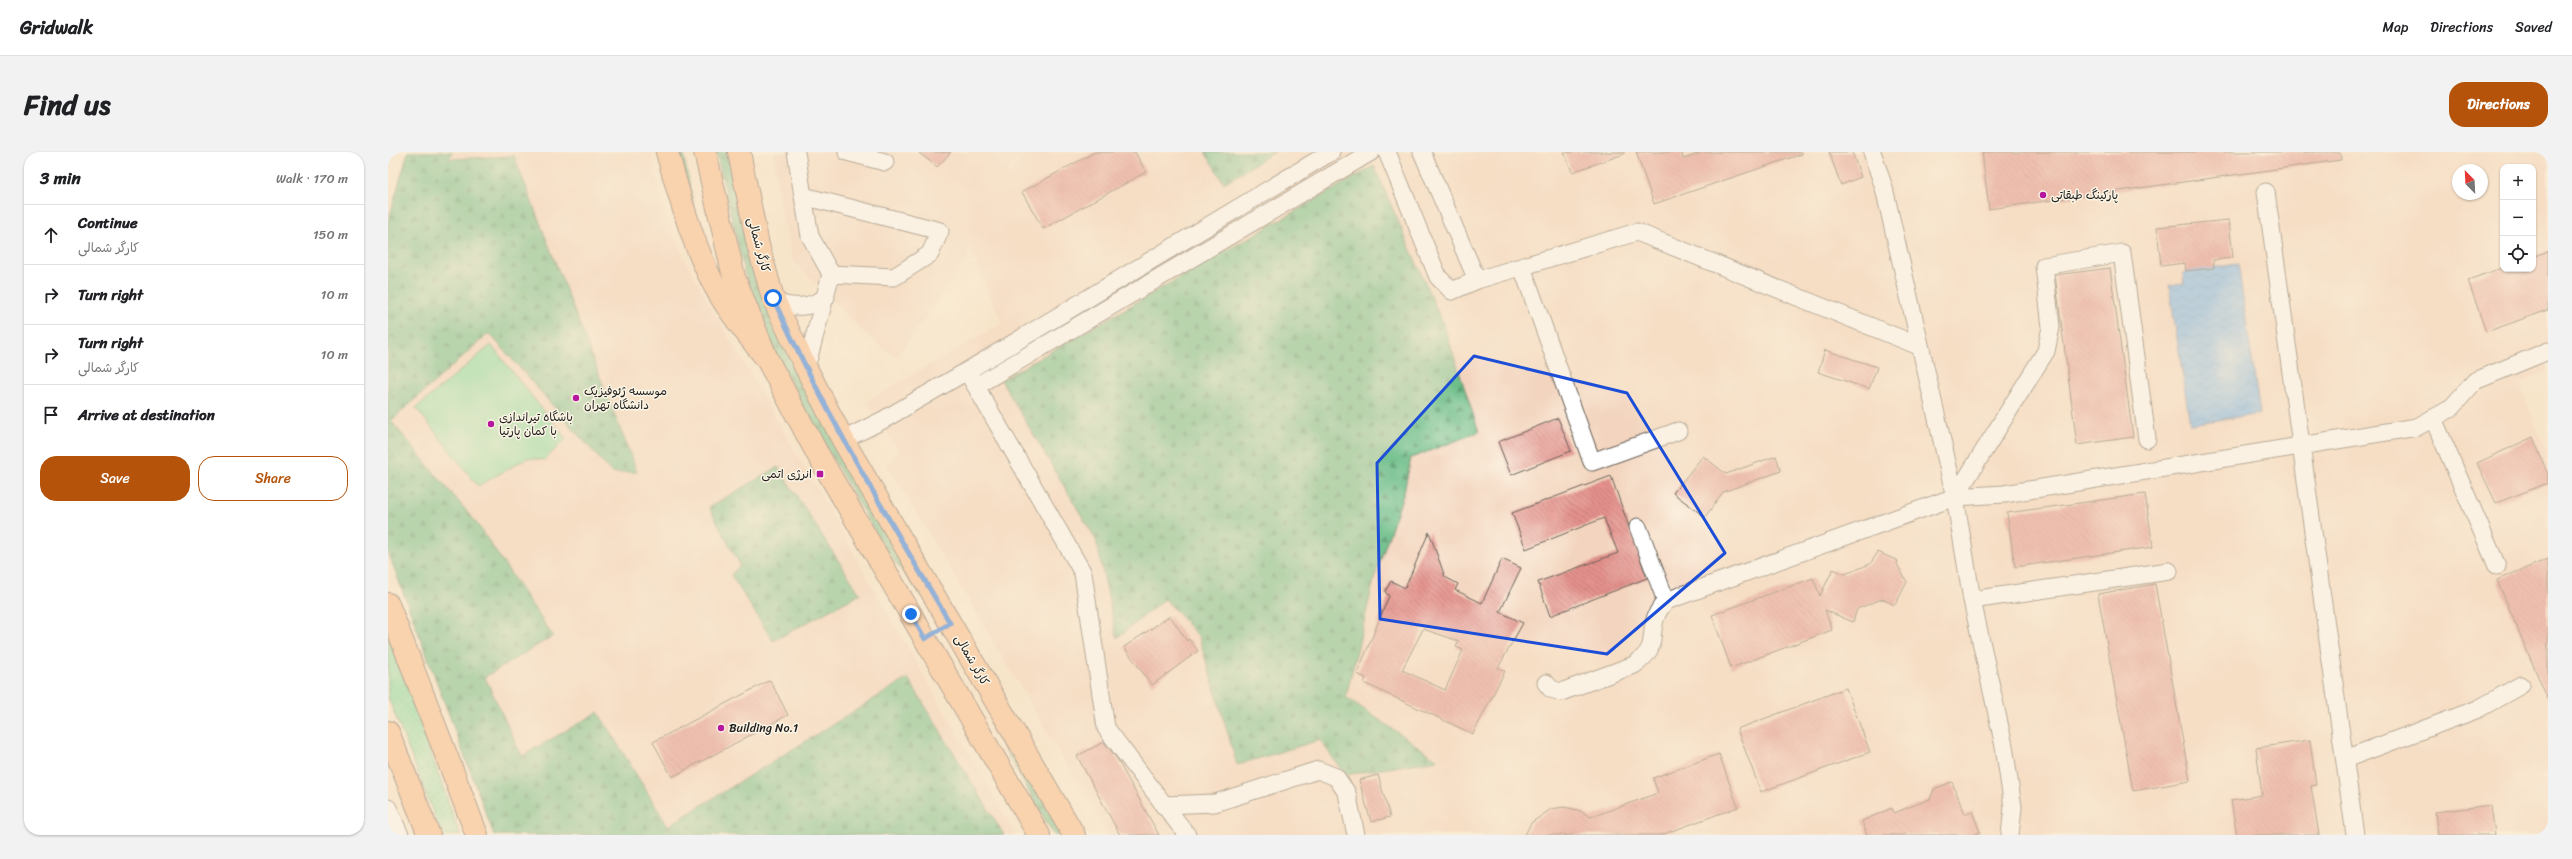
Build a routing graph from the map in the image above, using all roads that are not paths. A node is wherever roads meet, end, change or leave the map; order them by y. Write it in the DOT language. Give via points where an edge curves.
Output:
graph roads {
  1 [pos="667,152"];
  2 [pos="705,152"];
  3 [pos="739,152"];
  4 [pos="796,152"];
  5 [pos="847,152"];
  6 [pos="1330,152"];
  7 [pos="1371,152"];
  8 [pos="1387,152"];
  9 [pos="1422,152"];
  10 [pos="1872,152"];
  11 [pos="885,162"];
  12 [pos="2266,192"];
  13 [pos="803,196"];
  14 [pos="1163,253"];
  15 [pos="1522,267"];
  16 [pos="1173,269"];
  17 [pos="831,274"];
  18 [pos="1476,280"];
  19 [pos="826,297"];
  20 [pos="775,302"];
  21 [pos="1919,346"];
  22 [pos="2548,351"];
  23 [pos="767,359"];
  24 [pos="806,368"];
  25 [pos="967,371"];
  26 [pos="976,386"];
  27 [pos="2433,418"];
  28 [pos="1678,431"];
  29 [pos="2147,439"];
  30 [pos="843,440"];
  31 [pos="2303,448"];
  32 [pos="1955,498"];
  33 [pos="1638,527"];
  34 [pos="2497,566"];
  35 [pos="2168,571"];
  36 [pos="1972,600"];
  37 [pos="1666,601"];
  38 [pos="388,604"];
  39 [pos="950,623"];
  40 [pos="925,639"];
  41 [pos="1546,682"];
  42 [pos="2521,685"];
  43 [pos="388,732"];
  44 [pos="2345,759"];
  45 [pos="1163,805"];
  46 [pos="388,808"];
  47 [pos="400,835"];
  48 [pos="429,835"];
  49 [pos="478,835"];
  50 [pos="1039,835"];
  51 [pos="1074,835"];
  52 [pos="1187,835"];
  53 [pos="1356,835"];
  54 [pos="2010,835"];
  55 [pos="2355,835"];
  1 -- 23 [label="main road" via="693,232 718,292 740,326"];
  2 -- 23 [label="main road" via="734,277"];
  3 -- 20 [label="main road, کارگر شمالی" via="758,246"];
  4 -- 13 [label="lane"];
  5 -- 11 [label="lane"];
  6 -- 14 [label="lane"];
  7 -- 16 [label="lane"];
  8 -- 18 [label="lane" via="1438,277 1452,291"];
  9 -- 18 [label="lane"];
  10 -- 21 [label="lane" via="1884,188"];
  12 -- 31 [label="lane"];
  13 -- 17 [label="lane" via="810,236"];
  13 -- 17 [label="lane" via="940,231 930,254 894,277"];
  14 -- 16 [label="lane"];
  14 -- 25 [label="lane"];
  15 -- 18 [label="lane"];
  15 -- 21 [label="lane" via="1637,232"];
  15 -- 28 [label="lane" via="1592,462"];
  16 -- 26 [label="lane"];
  17 -- 19 [label="lane"];
  19 -- 20 [label="lane" via="817,304 805,307"];
  19 -- 24 [label="lane"];
  20 -- 24 [label="main road, کارگر شمالی"];
  21 -- 32 [label="lane"];
  22 -- 27 [label="lane" via="2475,381 2450,409"];
  23 -- 40 [label="main road" via="817,453"];
  24 -- 30 [label="main road, کارگر شمالی"];
  25 -- 26 [label="lane"];
  25 -- 30 [label="lane"];
  26 -- 45 [label="lane" via="1084,573 1106,728"];
  27 -- 31 [label="lane" via="2418,427"];
  27 -- 34 [label="lane"];
  29 -- 32 [label="lane" via="2122,253 2044,266 2051,327 2046,351"];
  30 -- 39 [label="main road, کارگر شمالی"];
  31 -- 32 [label="lane" via="2004,494"];
  31 -- 44 [label="lane"];
  32 -- 36 [label="lane"];
  32 -- 37 [label="lane"];
  33 -- 37 [label="lane"];
  35 -- 36 [label="lane"];
  36 -- 54 [label="lane" via="2004,746 2013,807"];
  37 -- 41 [label="lane" via="1657,614 1651,648 1644,658 1634,665 1561,692 1551,689"];
  38 -- 49 [label="main road"];
  39 -- 40 [label="main road"];
  39 -- 51 [label="main road, کارگر شمالی"];
  40 -- 50 [label="main road"];
  42 -- 44 [label="lane" via="2478,709"];
  43 -- 48 [label="main road"];
  44 -- 55 [label="lane"];
  45 -- 52 [label="lane"];
  45 -- 53 [label="lane" via="1215,803 1318,770 1336,777 1347,794"];
  46 -- 47 [label="lane"];
}
